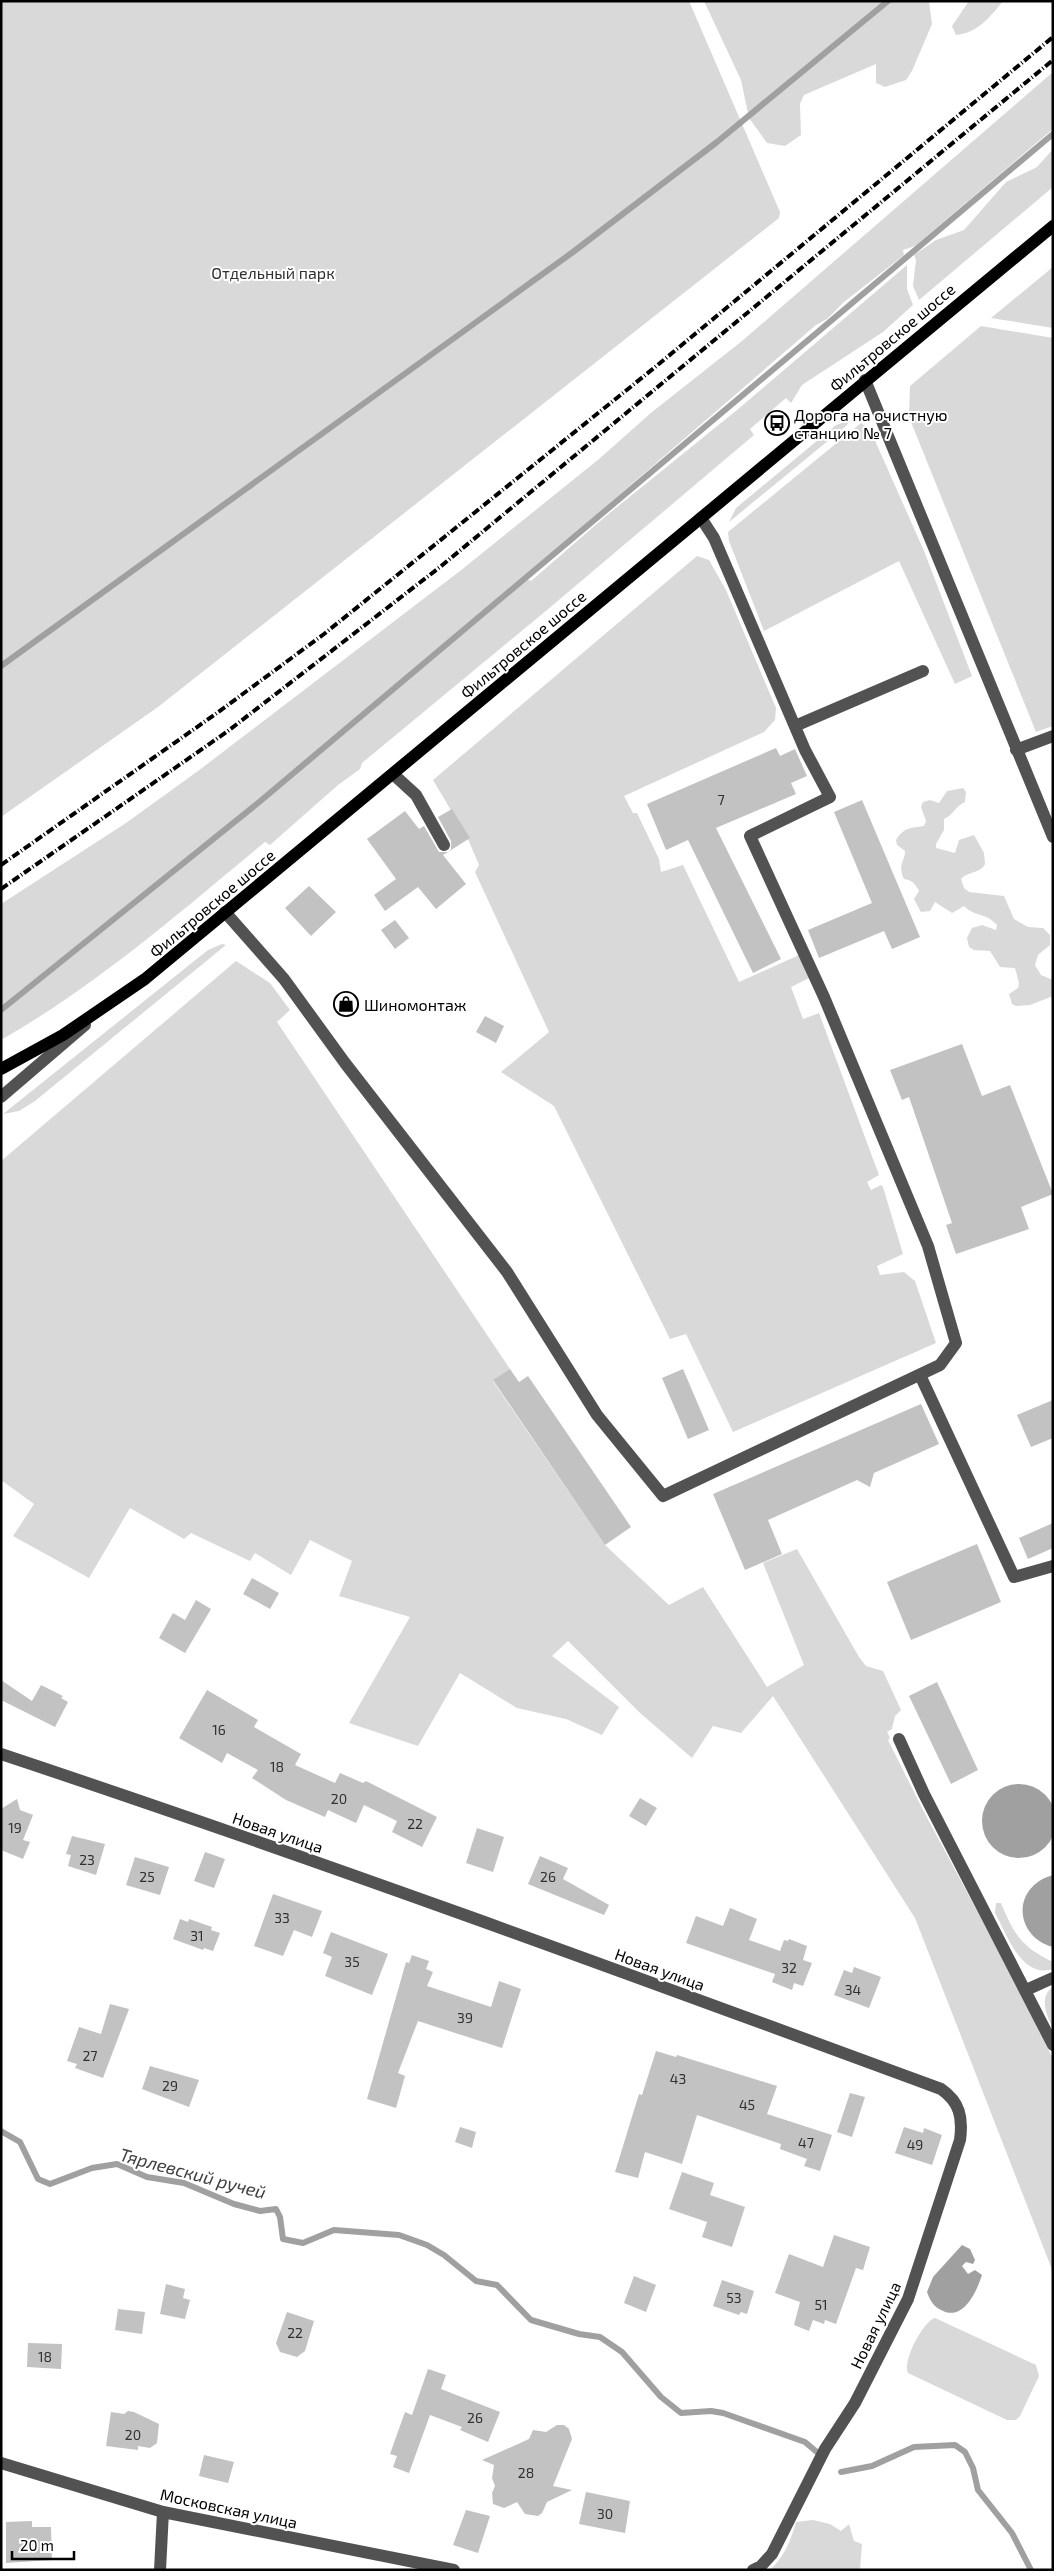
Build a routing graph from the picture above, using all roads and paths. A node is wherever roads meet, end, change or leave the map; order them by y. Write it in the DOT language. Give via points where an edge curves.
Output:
graph roads {
  1 [pos="1053,226"];
  2 [pos="865,380"];
  3 [pos="701,518"];
  4 [pos="923,671"];
  5 [pos="795,726"];
  6 [pos="1053,736"];
  7 [pos="1016,750"];
  8 [pos="393,774"];
  9 [pos="1053,837"];
  10 [pos="444,846"];
  11 [pos="225,912"];
  12 [pos="106,1007"];
  13 [pos="1,1069"];
  14 [pos="1,1097"];
  15 [pos="920,1374"];
  16 [pos="1053,1566"];
  17 [pos="899,1739"];
  18 [pos="1,1754"];
  19 [pos="1053,1978"];
  20 [pos="1026,1990"];
  21 [pos="1053,2045"];
  22 [pos="1,2463"];
  23 [pos="164,2512"];
  24 [pos="160,2570"];
  25 [pos="454,2570"];
  26 [pos="753,2570"];
  1 -- 2 [label="main road, Фильтровское шоссе"];
  2 -- 3 [label="main road, Фильтровское шоссе"];
  2 -- 7 [label="street"];
  3 -- 5 [label="street" via="714,538"];
  3 -- 8 [label="main road, Фильтровское шоссе"];
  4 -- 5 [label="street"];
  5 -- 15 [label="street" via="830,797 750,836 824,997 928,1246 956,1343 940,1365"];
  6 -- 7 [label="street"];
  7 -- 9 [label="street"];
  8 -- 10 [label="street" via="416,795"];
  8 -- 11 [label="main road, Фильтровское шоссе"];
  11 -- 12 [label="main road, Фильтровское шоссе"];
  11 -- 15 [label="street" via="284,979 507,1272 598,1415 664,1496"];
  12 -- 13 [label="main road, Фильтровское шоссе"];
  12 -- 14 [label="street"];
  15 -- 16 [label="street" via="1014,1577"];
  17 -- 20 [label="street" via="924,1794"];
  18 -- 26 [label="street, Новая улица" via="624,1973 948,2094 958,2105 961,2115 960,2140 908,2299 855,2403 830,2439 772,2554 762,2566"];
  19 -- 20 [label="street"];
  20 -- 21 [label="street"];
  22 -- 23 [label="street, Московская улица"];
  23 -- 24 [label="street"];
  23 -- 25 [label="street, Московская улица"];
}
